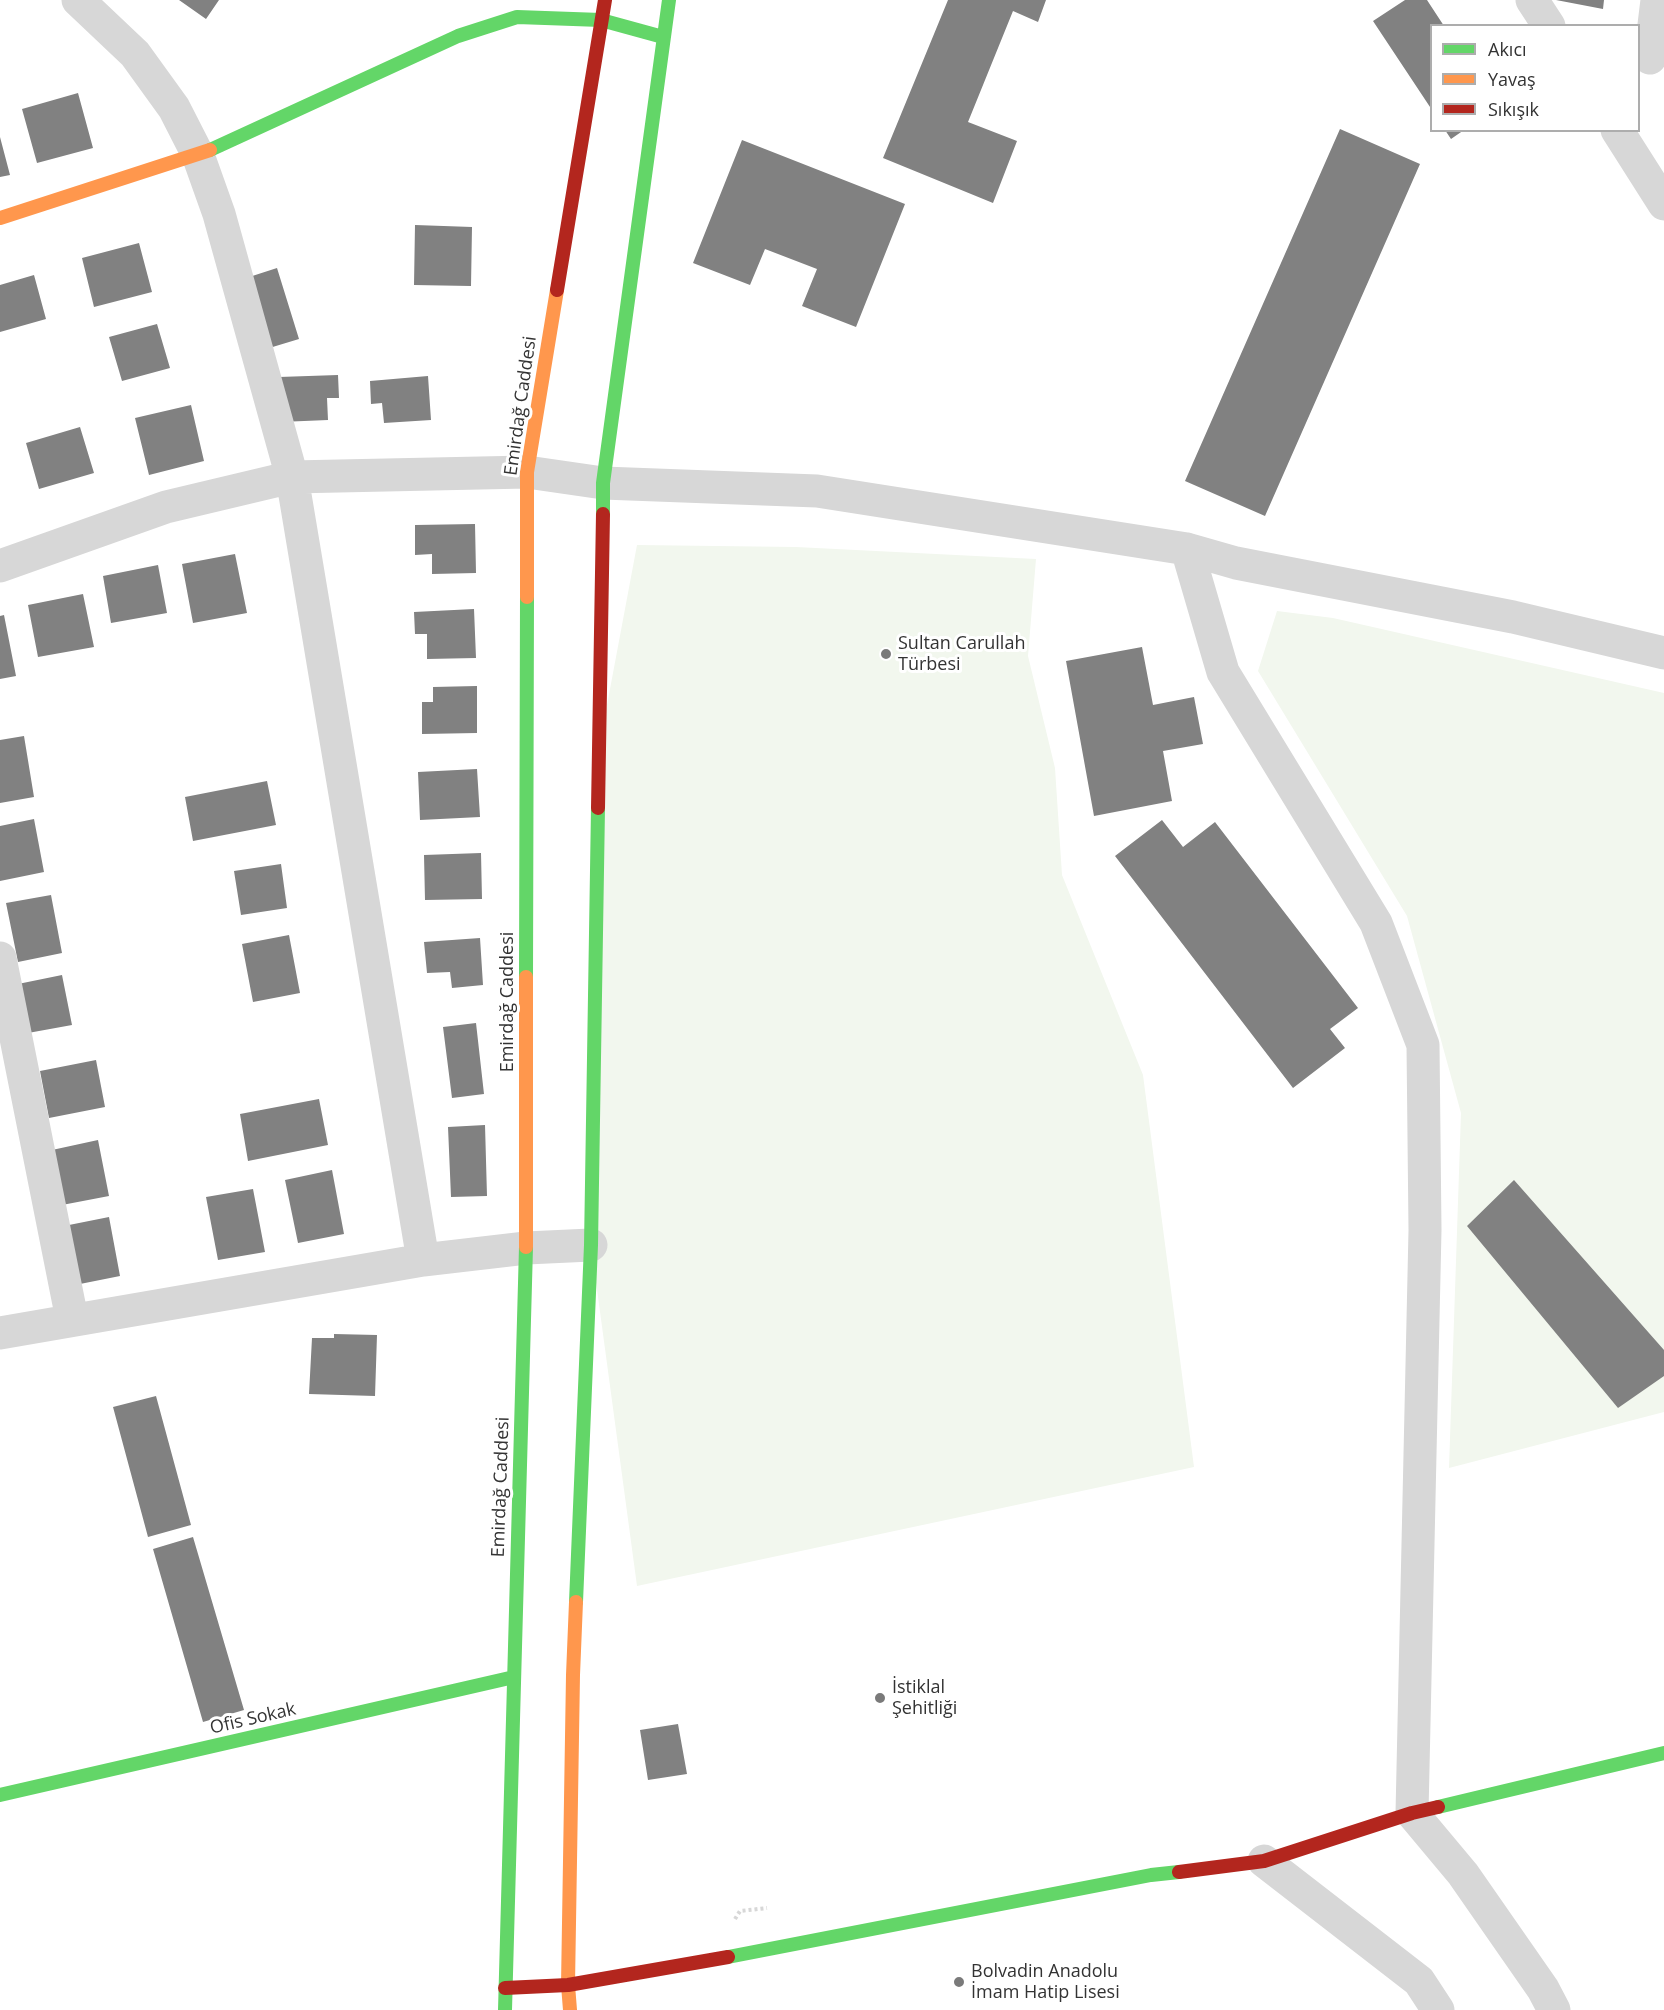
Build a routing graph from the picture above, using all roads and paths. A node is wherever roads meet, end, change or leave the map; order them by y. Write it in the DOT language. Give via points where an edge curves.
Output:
graph roads {
  1 [pos="78,0"];
  2 [pos="605,0"];
  3 [pos="669,0"];
  4 [pos="1532,0"];
  5 [pos="1657,0"];
  6 [pos="601,20"];
  7 [pos="1548,24"];
  8 [pos="663,37"];
  9 [pos="1651,60"];
  10 [pos="1618,132"];
  11 [pos="198,155"];
  12 [pos="1664,204"];
  13 [pos="0,218"];
  14 [pos="527,472"];
  15 [pos="292,477"];
  16 [pos="603,483"];
  17 [pos="1187,549"];
  18 [pos="0,566"];
  19 [pos="1664,652"];
  20 [pos="0,958"];
  21 [pos="591,1245"];
  22 [pos="526,1248"];
  23 [pos="423,1260"];
  24 [pos="72,1319"];
  25 [pos="0,1333"];
  26 [pos="514,1677"];
  27 [pos="1664,1754"];
  28 [pos="0,1795"];
  29 [pos="1412,1813"];
  30 [pos="1264,1861"];
  31 [pos="568,1985"];
  32 [pos="505,1988"];
  33 [pos="505,2010"];
  34 [pos="570,2010"];
  35 [pos="1438,2010"];
  36 [pos="1554,2010"];
  1 -- 11 [label="street" via="135,54 174,108"];
  2 -- 6 [label="main road, Emirdağ Caddesi"];
  3 -- 8 [label="main road"];
  4 -- 7 [label="street"];
  5 -- 9 [label="street"];
  6 -- 8 [label="main road"];
  6 -- 11 [label="main road" via="517,17 458,36"];
  6 -- 14 [label="main road, Emirdağ Caddesi"];
  8 -- 16 [label="main road"];
  10 -- 12 [label="street"];
  11 -- 13 [label="main road"];
  11 -- 15 [label="street" via="219,214"];
  14 -- 15 [label="street"];
  14 -- 16 [label="street"];
  14 -- 22 [label="main road, Emirdağ Caddesi"];
  15 -- 18 [label="street" via="166,507"];
  15 -- 23 [label="street"];
  16 -- 17 [label="street" via="817,491"];
  16 -- 21 [label="main road"];
  17 -- 19 [label="street" via="1236,563 1513,617"];
  17 -- 29 [label="street" via="1223,672 1376,923 1424,1045 1425,1230"];
  20 -- 24 [label="street"];
  21 -- 22 [label="street"];
  21 -- 31 [label="main road" via="573,1676"];
  22 -- 23 [label="street"];
  22 -- 26 [label="main road, Emirdağ Caddesi"];
  23 -- 24 [label="street"];
  24 -- 25 [label="street"];
  26 -- 28 [label="main road, Ofis Sokak"];
  26 -- 32 [label="main road, Emirdağ Caddesi"];
  27 -- 29 [label="main road"];
  29 -- 30 [label="main road"];
  29 -- 36 [label="street" via="1463,1874"];
  30 -- 31 [label="main road" via="1151,1875"];
  30 -- 35 [label="street" via="1419,1981"];
  31 -- 32 [label="main road"];
  31 -- 34 [label="main road"];
  32 -- 33 [label="main road, Emirdağ Caddesi"];
}
